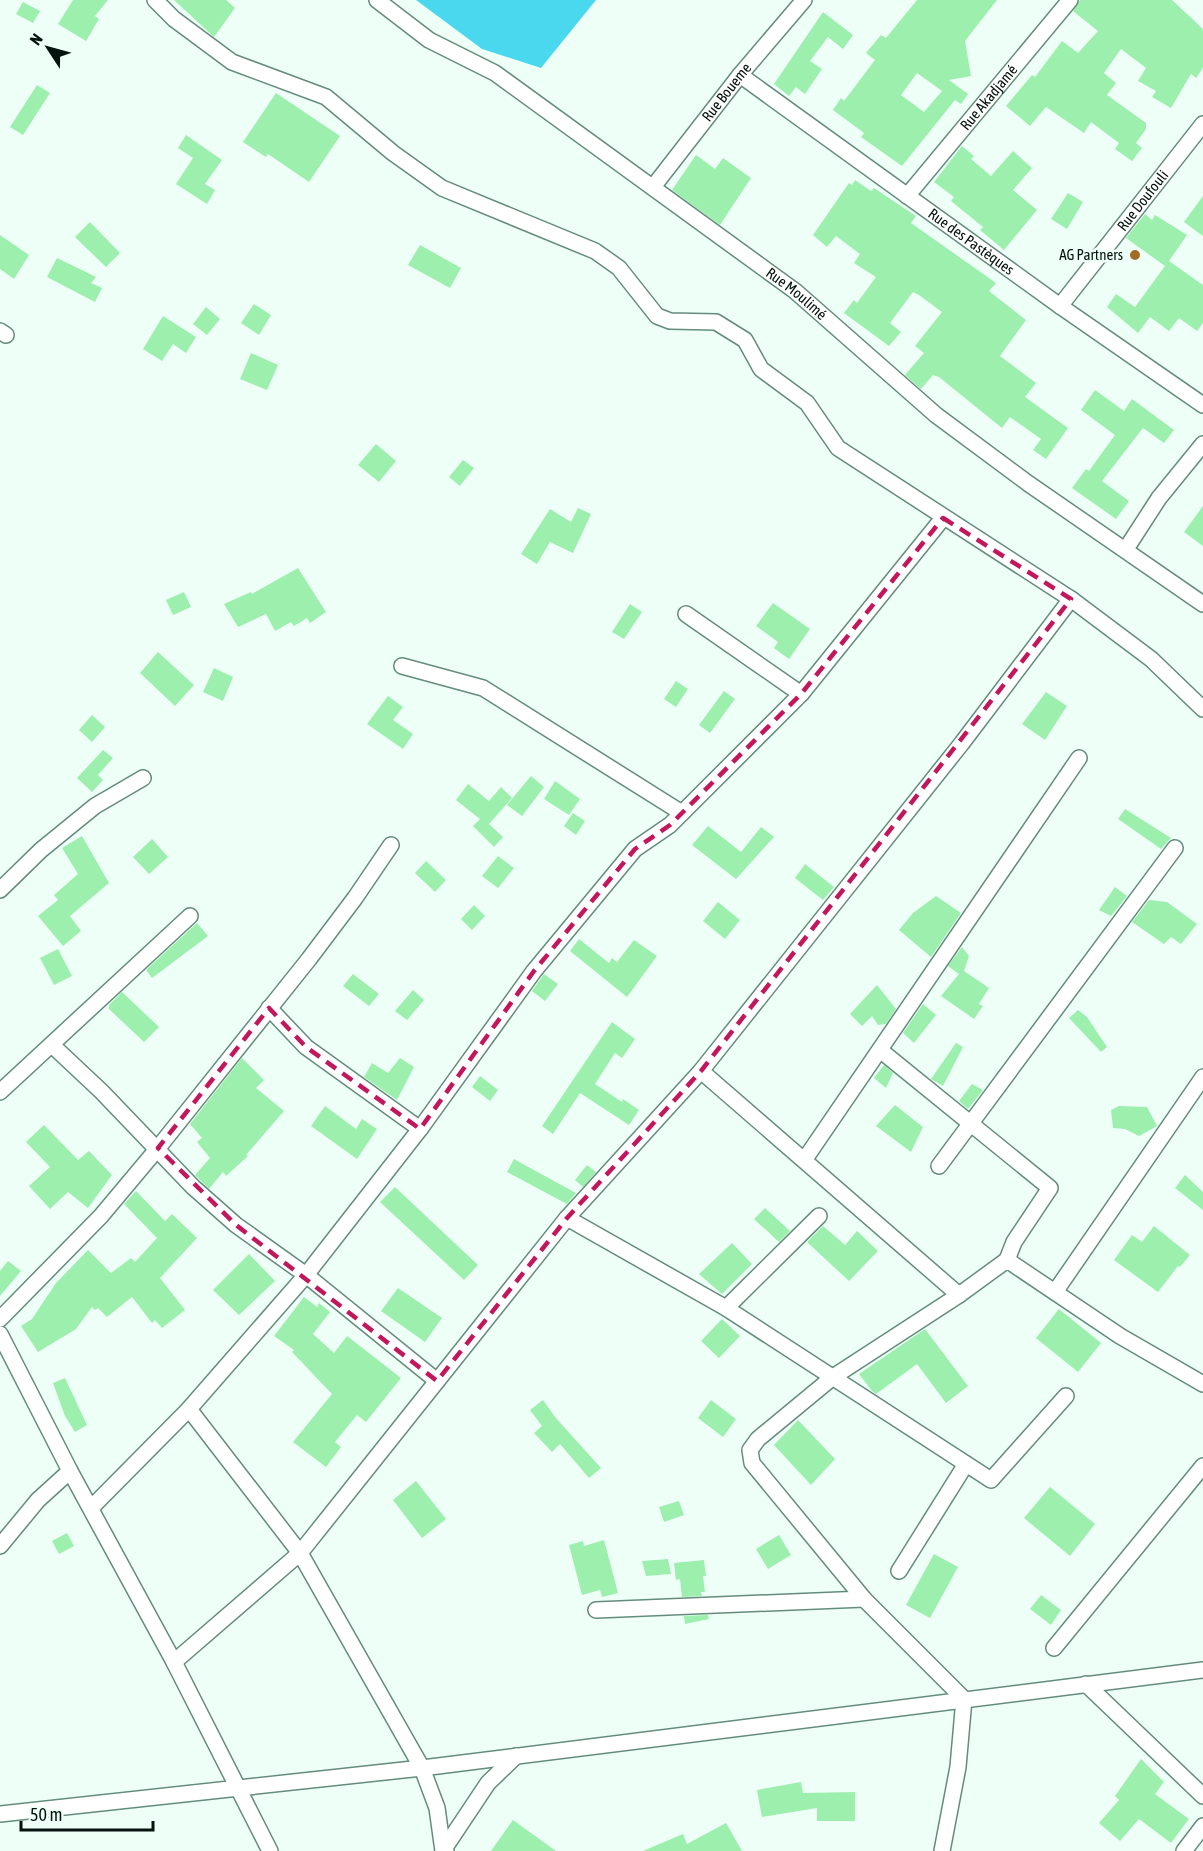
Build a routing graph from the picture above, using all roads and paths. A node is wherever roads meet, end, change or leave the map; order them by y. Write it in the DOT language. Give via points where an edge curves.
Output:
graph roads {
  1 [pos="155,0"];
  2 [pos="377,0"];
  3 [pos="804,0"];
  4 [pos="1070,0"];
  5 [pos="740,75"];
  6 [pos="1203,124"];
  7 [pos="653,187"];
  8 [pos="907,196"];
  9 [pos="1060,306"];
  10 [pos="1203,405"];
  11 [pos="1203,444"];
  12 [pos="943,518"];
  13 [pos="1126,549"];
  14 [pos="1071,599"];
  15 [pos="1203,604"];
  16 [pos="686,614"];
  17 [pos="402,666"];
  18 [pos="801,694"];
  19 [pos="1203,709"];
  20 [pos="1078,758"];
  21 [pos="143,778"];
  22 [pos="682,813"];
  23 [pos="391,845"];
  24 [pos="1175,848"];
  25 [pos="0,890"];
  26 [pos="190,916"];
  27 [pos="268,1008"];
  28 [pos="52,1045"];
  29 [pos="880,1050"];
  30 [pos="701,1071"];
  31 [pos="1203,1077"];
  32 [pos="0,1092"];
  33 [pos="972,1122"];
  34 [pos="420,1129"];
  35 [pos="158,1148"];
  36 [pos="805,1159"];
  37 [pos="939,1166"];
  38 [pos="819,1216"];
  39 [pos="567,1218"];
  40 [pos="1007,1260"];
  41 [pos="306,1275"];
  42 [pos="1055,1292"];
  43 [pos="959,1295"];
  44 [pos="726,1308"];
  45 [pos="0,1319"];
  46 [pos="0,1334"];
  47 [pos="833,1377"];
  48 [pos="437,1382"];
  49 [pos="1203,1384"];
  50 [pos="1066,1396"];
  51 [pos="189,1409"];
  52 [pos="966,1464"];
  53 [pos="1203,1466"];
  54 [pos="70,1471"];
  55 [pos="91,1508"];
  56 [pos="0,1546"];
  57 [pos="300,1553"];
  58 [pos="899,1571"];
  59 [pos="864,1599"];
  60 [pos="596,1610"];
  61 [pos="1054,1648"];
  62 [pos="174,1662"];
  63 [pos="1203,1670"];
  64 [pos="1086,1684"];
  65 [pos="964,1699"];
  66 [pos="516,1756"];
  67 [pos="422,1768"];
  68 [pos="238,1789"];
  69 [pos="1203,1796"];
  70 [pos="0,1814"];
  71 [pos="1203,1826"];
  72 [pos="444,1850"];
  73 [pos="270,1851"];
  74 [pos="942,1851"];
  75 [pos="1184,1851"];
  1 -- 12 [label="street" via="232,62 326,97 442,188 595,251 619,268 657,316 670,321 716,322 746,340 761,369 807,403 838,448"];
  2 -- 7 [label="street, Rue Moulimé" via="429,40 495,73"];
  3 -- 5 [label="street, Rue Boueme"];
  4 -- 8 [label="street, Rue Akadjamé"];
  5 -- 7 [label="street, Rue Boueme"];
  5 -- 8 [label="street, Rue des Pastèques"];
  6 -- 9 [label="street, Rue Doufouli"];
  7 -- 13 [label="street, Rue Moulimé" via="795,291 936,415"];
  8 -- 9 [label="street, Rue des Pastèques"];
  9 -- 10 [label="street, Rue des Pastèques"];
  11 -- 13 [label="street" via="1159,498"];
  12 -- 14 [label="street"];
  12 -- 18 [label="street"];
  13 -- 15 [label="street, Rue Moulimé"];
  14 -- 19 [label="street" via="1151,659"];
  14 -- 30 [label="street"];
  16 -- 18 [label="street"];
  17 -- 22 [label="street" via="483,688"];
  18 -- 22 [label="street"];
  20 -- 29 [label="street"];
  21 -- 25 [label="street" via="95,806"];
  22 -- 34 [label="street" via="635,849 613,875 534,971"];
  23 -- 27 [label="street" via="355,898"];
  24 -- 33 [label="street"];
  26 -- 28 [label="street"];
  27 -- 34 [label="street" via="306,1047"];
  27 -- 35 [label="street"];
  28 -- 32 [label="street"];
  28 -- 35 [label="street"];
  29 -- 33 [label="street"];
  29 -- 36 [label="street"];
  30 -- 36 [label="street"];
  30 -- 39 [label="street"];
  31 -- 42 [label="street"];
  33 -- 37 [label="street"];
  33 -- 40 [label="street" via="1050,1188 1014,1242"];
  34 -- 41 [label="street"];
  35 -- 41 [label="street" via="193,1187 236,1225"];
  35 -- 45 [label="street" via="101,1216"];
  36 -- 43 [label="street"];
  38 -- 44 [label="street"];
  39 -- 44 [label="street"];
  39 -- 48 [label="street"];
  40 -- 42 [label="street"];
  40 -- 43 [label="street"];
  41 -- 48 [label="street"];
  41 -- 51 [label="street"];
  42 -- 49 [label="street" via="1120,1336"];
  43 -- 47 [label="street"];
  44 -- 47 [label="street"];
  46 -- 54 [label="street"];
  47 -- 52 [label="street"];
  47 -- 59 [label="street" via="750,1450 752,1463"];
  48 -- 57 [label="street"];
  50 -- 52 [label="street" via="996,1478 985,1478"];
  51 -- 55 [label="street"];
  51 -- 57 [label="street"];
  52 -- 58 [label="street"];
  53 -- 61 [label="street"];
  54 -- 55 [label="street"];
  54 -- 56 [label="street" via="38,1500"];
  55 -- 62 [label="street"];
  57 -- 62 [label="street"];
  57 -- 67 [label="street"];
  59 -- 60 [label="street"];
  59 -- 65 [label="street"];
  62 -- 68 [label="street"];
  63 -- 64 [label="street"];
  64 -- 65 [label="street"];
  64 -- 69 [label="street"];
  65 -- 66 [label="street"];
  65 -- 74 [label="street" via="958,1767"];
  66 -- 67 [label="street"];
  66 -- 72 [label="street" via="488,1783"];
  67 -- 68 [label="street"];
  67 -- 72 [label="street" via="437,1808"];
  68 -- 70 [label="street"];
  68 -- 73 [label="street"];
  71 -- 75 [label="street"];
}
